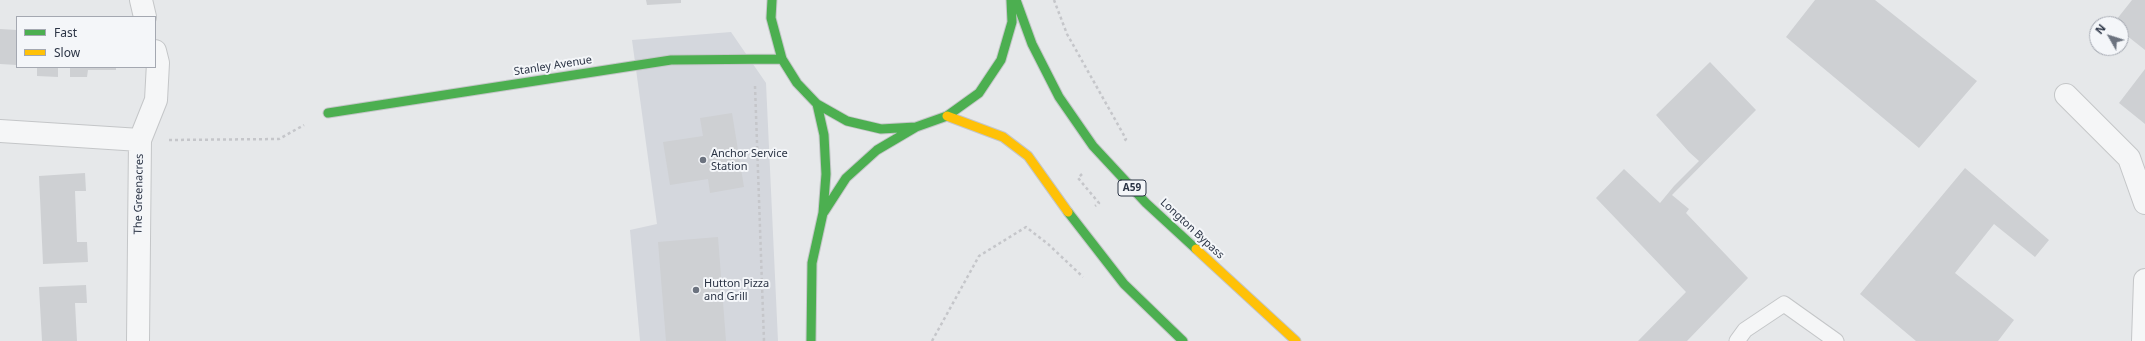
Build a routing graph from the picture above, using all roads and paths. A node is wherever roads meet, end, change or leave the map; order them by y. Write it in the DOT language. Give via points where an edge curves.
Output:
graph roads {
  1 [pos="140,0"];
  2 [pos="772,0"];
  3 [pos="1011,0"];
  4 [pos="1016,0"];
  5 [pos="1054,0"];
  6 [pos="145,16"];
  7 [pos="156,55"];
  8 [pos="754,58"];
  9 [pos="782,59"];
  10 [pos="2066,95"];
  11 [pos="817,104"];
  12 [pos="328,113"];
  13 [pos="947,116"];
  14 [pos="916,127"];
  15 [pos="0,131"];
  16 [pos="1126,139"];
  17 [pos="140,140"];
  18 [pos="2145,203"];
  19 [pos="823,213"];
  20 [pos="1048,244"];
  21 [pos="2145,280"];
  22 [pos="138,341"];
  23 [pos="764,341"];
  24 [pos="811,341"];
  25 [pos="932,341"];
  26 [pos="1183,341"];
  27 [pos="1296,341"];
  28 [pos="1737,341"];
  29 [pos="1836,341"];
  30 [pos="2143,341"];
  1 -- 6 [label="street"];
  2 -- 9 [label="main road" via="771,18"];
  3 -- 13 [label="main road" via="1012,22 1001,60 979,92"];
  4 -- 27 [label="main road, Longton Bypass / A59" via="1032,44 1059,98 1093,146 1146,203"];
  5 -- 16 [label="path" via="1067,34"];
  7 -- 17 [label="street" via="156,100"];
  8 -- 9 [label="main road, Stanley Avenue"];
  8 -- 12 [label="main road, Stanley Avenue" via="671,60"];
  8 -- 23 [label="path"];
  9 -- 11 [label="main road" via="797,83"];
  10 -- 18 [label="street" via="2129,158"];
  11 -- 14 [label="main road" via="847,121 874,128"];
  11 -- 19 [label="main road" via="824,135 826,174"];
  12 -- 17 [label="path" via="278,139"];
  13 -- 14 [label="main road"];
  13 -- 26 [label="main road" via="1003,138 1028,156 1124,284"];
  14 -- 19 [label="main road" via="877,150 846,178"];
  15 -- 17 [label="street, The Greenacres"];
  17 -- 22 [label="street, The Greenacres"];
  19 -- 24 [label="main road" via="812,263"];
  20 -- 25 [label="path" via="1026,227 980,256"];
  21 -- 30 [label="street"];
  28 -- 29 [label="lane" via="1745,330 1784,304"];
}
